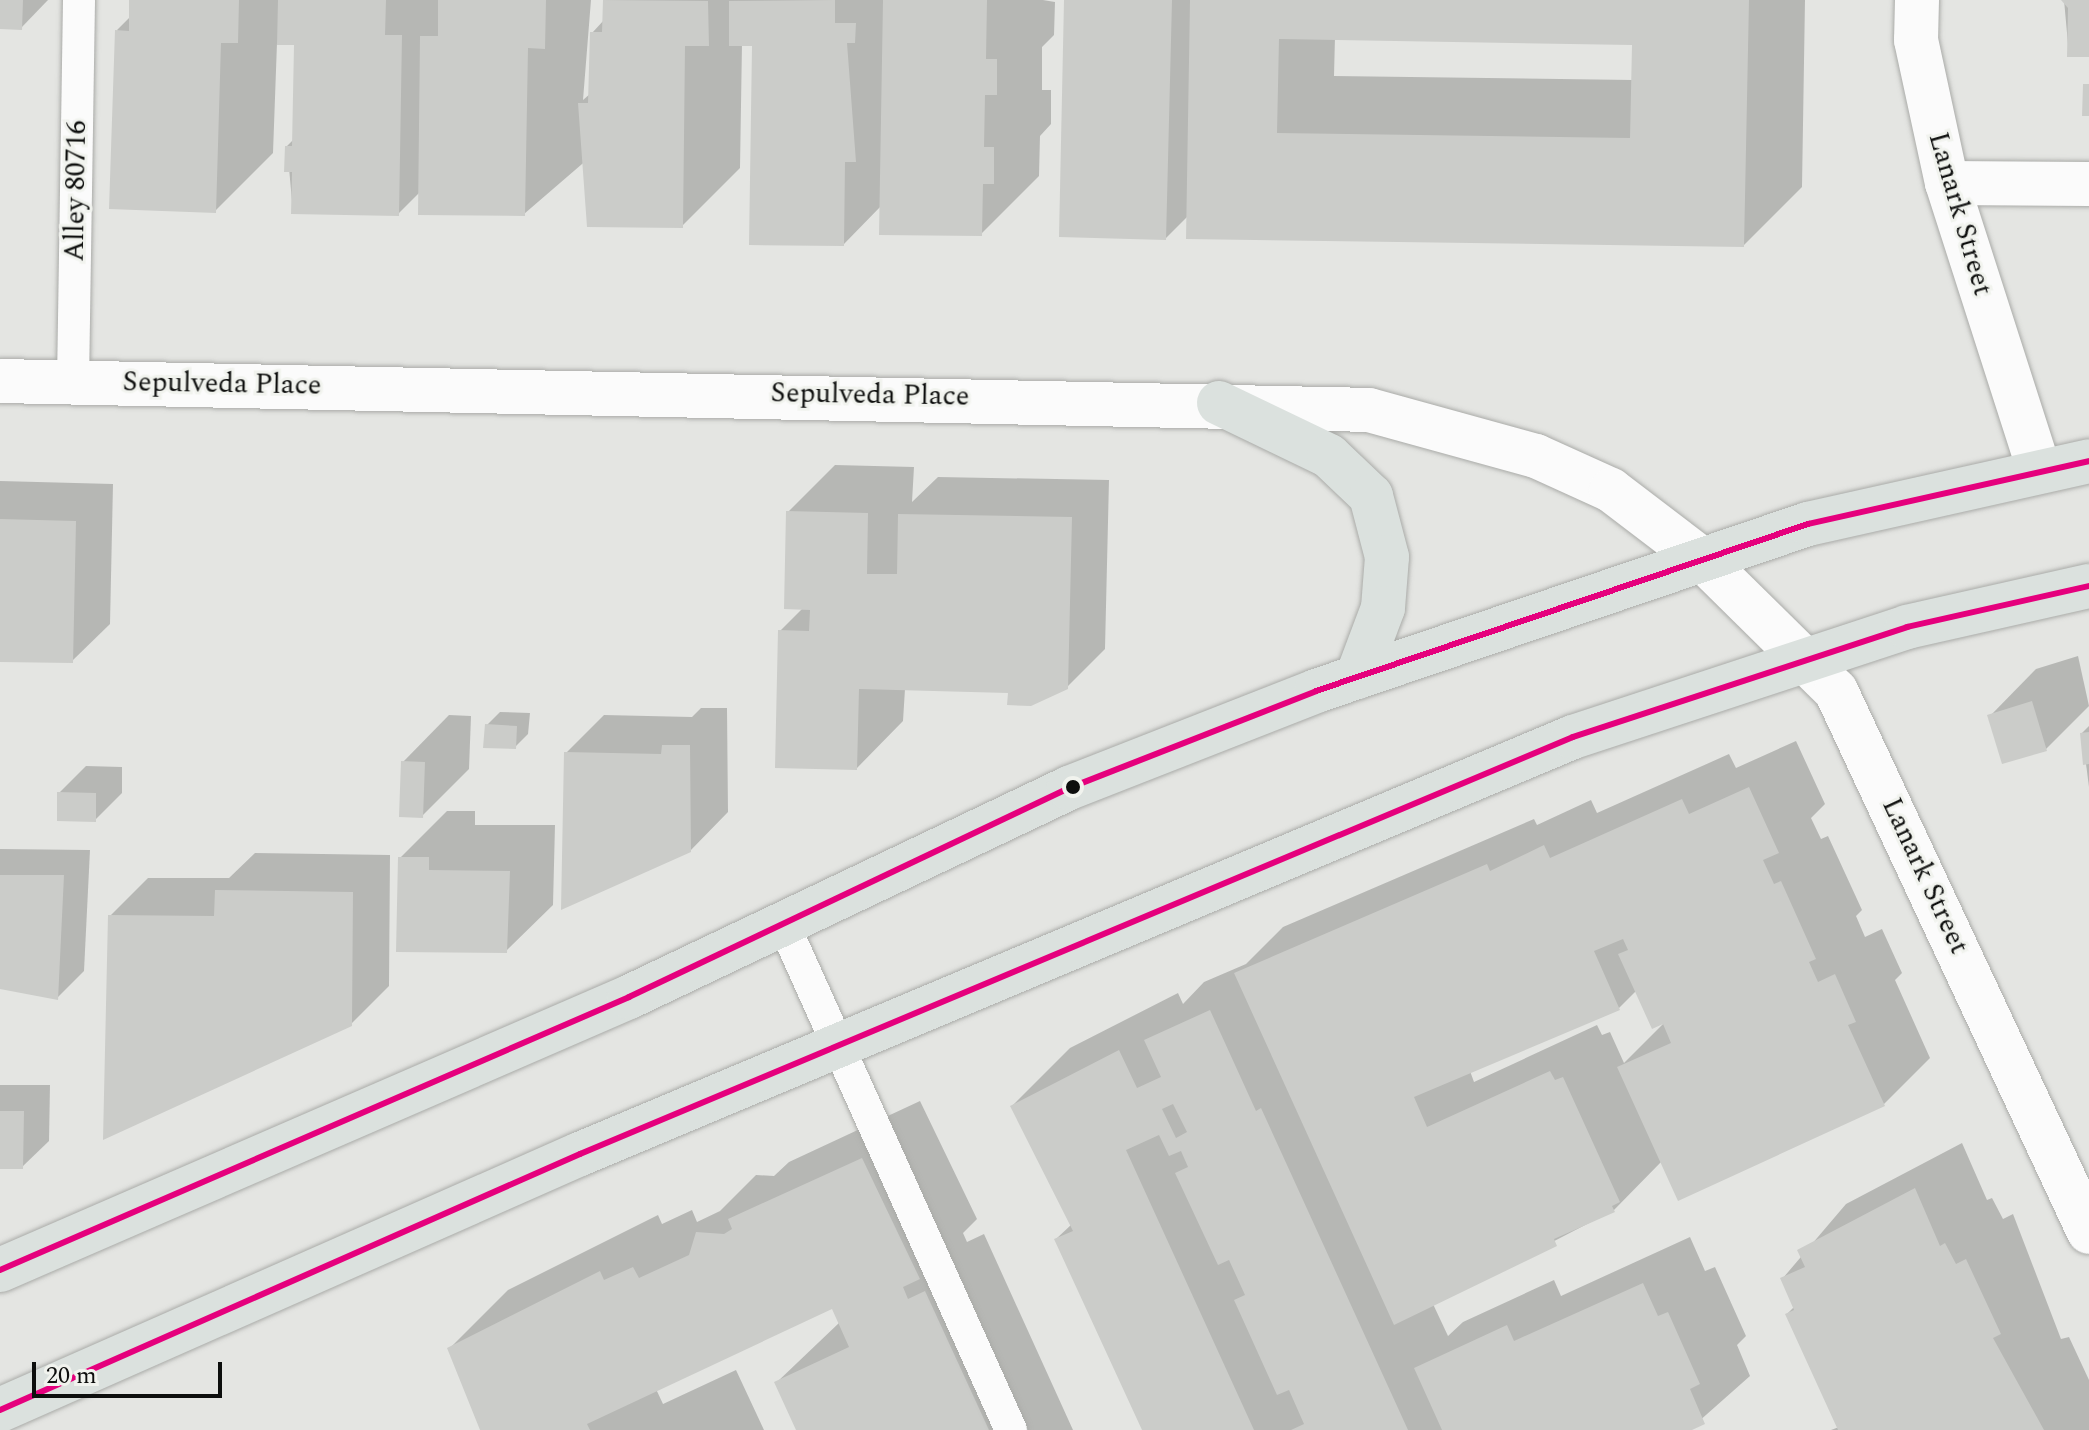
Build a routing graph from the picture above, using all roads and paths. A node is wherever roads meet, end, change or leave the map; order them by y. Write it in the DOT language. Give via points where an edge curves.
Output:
graph roads {
  1 [pos="79,0"];
  2 [pos="1917,0"];
  3 [pos="1947,183"];
  4 [pos="2089,184"];
  5 [pos="0,381"];
  6 [pos="73,382"];
  7 [pos="1219,403"];
  8 [pos="2089,461"];
  9 [pos="2039,470"];
  10 [pos="1703,560"];
  11 [pos="2089,586"];
  12 [pos="1806,660"];
  13 [pos="1357,677"];
  14 [pos="783,923"];
  15 [pos="838,1044"];
  16 [pos="2089,1232"];
  17 [pos="0,1270"];
  18 [pos="0,1410"];
  19 [pos="1011,1430"];
  1 -- 6 [label="lane, Alley 80716"];
  2 -- 3 [label="street, Lanark Street" via="1916,40"];
  3 -- 4 [label="street"];
  3 -- 9 [label="street, Lanark Street"];
  5 -- 6 [label="street, Sepulveda Place"];
  6 -- 7 [label="street, Sepulveda Place"];
  7 -- 10 [label="street, Sepulveda Place" via="1369,410 1482,436 1611,490"];
  7 -- 13 [label="main road" via="1329,456 1371,496 1387,557 1383,608"];
  8 -- 9 [label="main road"];
  9 -- 10 [label="main road" via="1808,524"];
  10 -- 12 [label="street, Lanark Street"];
  10 -- 13 [label="main road"];
  11 -- 12 [label="main road" via="1907,627"];
  12 -- 15 [label="main road" via="1573,737"];
  12 -- 16 [label="street, Lanark Street" via="1836,691 1858,731"];
  13 -- 14 [label="main road" via="1069,788"];
  14 -- 15 [label="lane"];
  14 -- 17 [label="main road"];
  15 -- 18 [label="main road"];
  15 -- 19 [label="lane"];
}
